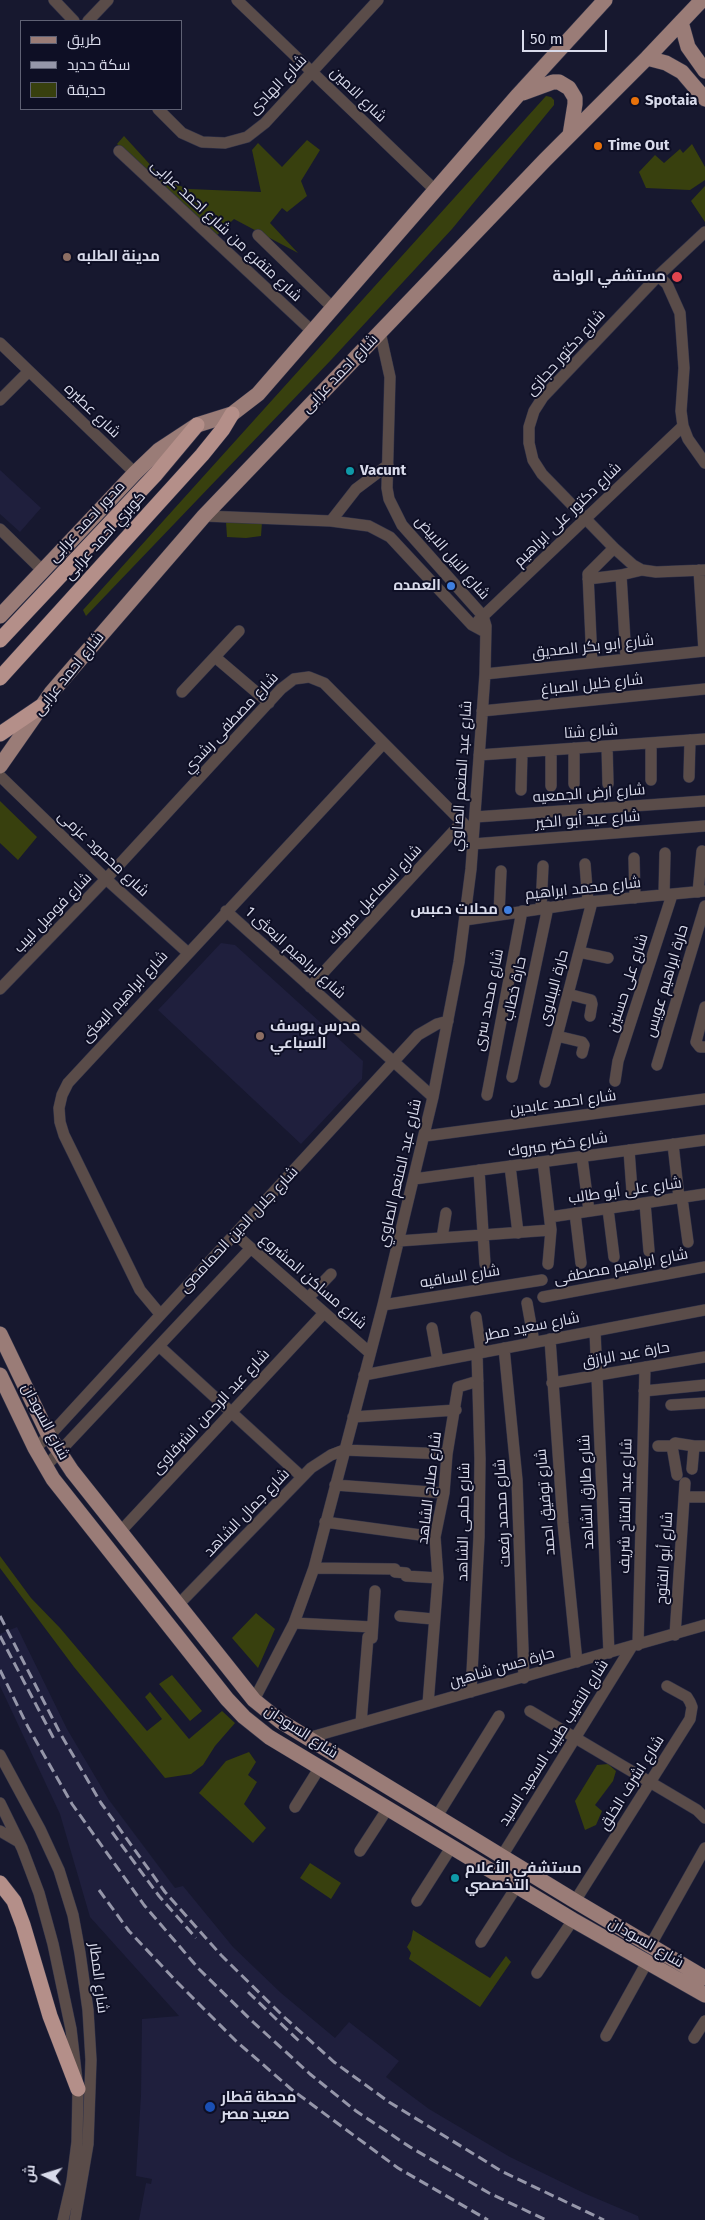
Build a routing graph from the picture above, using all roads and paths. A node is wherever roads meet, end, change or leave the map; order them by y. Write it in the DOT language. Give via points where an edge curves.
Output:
graph roads {
  1 [pos="55,0"];
  2 [pos="108,0"];
  3 [pos="237,0"];
  4 [pos="378,0"];
  5 [pos="702,0"];
  6 [pos="597,4"];
  7 [pos="73,20"];
  8 [pos="89,20"];
  9 [pos="680,22"];
  10 [pos="648,58"];
  11 [pos="705,71"];
  12 [pos="313,72"];
  13 [pos="518,94"];
  14 [pos="705,99"];
  15 [pos="159,110"];
  16 [pos="570,135"];
  17 [pos="119,151"];
  18 [pos="436,191"];
  19 [pos="705,232"];
  20 [pos="258,235"];
  21 [pos="658,276"];
  22 [pos="333,308"];
  23 [pos="313,332"];
  24 [pos="380,332"];
  25 [pos="0,343"];
  26 [pos="29,371"];
  27 [pos="0,400"];
  28 [pos="232,414"];
  29 [pos="197,425"];
  30 [pos="683,426"];
  31 [pos="705,463"];
  32 [pos="388,465"];
  33 [pos="135,472"];
  34 [pos="204,516"];
  35 [pos="586,519"];
  36 [pos="331,521"];
  37 [pos="0,529"];
  38 [pos="614,548"];
  39 [pos="642,570"];
  40 [pos="702,570"];
  41 [pos="43,571"];
  42 [pos="621,576"];
  43 [pos="588,579"];
  44 [pos="0,616"];
  45 [pos="483,616"];
  46 [pos="472,625"];
  47 [pos="238,631"];
  48 [pos="485,632"];
  49 [pos="0,640"];
  50 [pos="704,651"];
  51 [pos="215,657"];
  52 [pos="626,658"];
  53 [pos="592,662"];
  54 [pos="485,674"];
  55 [pos="0,678"];
  56 [pos="705,689"];
  57 [pos="182,692"];
  58 [pos="269,703"];
  59 [pos="40,707"];
  60 [pos="482,711"];
  61 [pos="0,734"];
  62 [pos="705,738"];
  63 [pos="690,740"];
  64 [pos="651,742"];
  65 [pos="383,744"];
  66 [pos="607,746"];
  67 [pos="574,748"];
  68 [pos="551,750"];
  69 [pos="522,752"];
  70 [pos="479,756"];
  71 [pos="0,766"];
  72 [pos="0,776"];
  73 [pos="689,777"];
  74 [pos="651,780"];
  75 [pos="574,784"];
  76 [pos="608,784"];
  77 [pos="551,786"];
  78 [pos="521,790"];
  79 [pos="705,801"];
  80 [pos="475,817"];
  81 [pos="462,822"];
  82 [pos="705,826"];
  83 [pos="473,838"];
  84 [pos="702,851"];
  85 [pos="665,853"];
  86 [pos="634,858"];
  87 [pos="585,864"];
  88 [pos="543,866"];
  89 [pos="501,871"];
  90 [pos="106,879"];
  91 [pos="702,892"];
  92 [pos="668,895"];
  93 [pos="635,898"];
  94 [pos="590,902"];
  95 [pos="705,906"];
  96 [pos="544,908"];
  97 [pos="226,911"];
  98 [pos="522,911"];
  99 [pos="499,914"];
  100 [pos="465,920"];
  101 [pos="187,952"];
  102 [pos="579,952"];
  103 [pos="608,958"];
  104 [pos="310,987"];
  105 [pos="0,989"];
  106 [pos="568,994"];
  107 [pos="705,1007"];
  108 [pos="590,1016"];
  109 [pos="448,1021"];
  110 [pos="557,1036"];
  111 [pos="701,1046"];
  112 [pos="582,1053"];
  113 [pos="394,1063"];
  114 [pos="657,1065"];
  115 [pos="512,1077"];
  116 [pos="615,1081"];
  117 [pos="545,1082"];
  118 [pos="487,1095"];
  119 [pos="433,1097"];
  120 [pos="705,1099"];
  121 [pos="425,1136"];
  122 [pos="705,1140"];
  123 [pos="673,1144"];
  124 [pos="629,1150"];
  125 [pos="582,1157"];
  126 [pos="544,1162"];
  127 [pos="510,1166"];
  128 [pos="479,1170"];
  129 [pos="414,1179"];
  130 [pos="705,1194"];
  131 [pos="681,1198"];
  132 [pos="646,1203"];
  133 [pos="633,1205"];
  134 [pos="608,1209"];
  135 [pos="446,1212"];
  136 [pos="589,1212"];
  137 [pos="575,1214"];
  138 [pos="550,1216"];
  139 [pos="551,1230"];
  140 [pos="518,1233"];
  141 [pos="236,1234"];
  142 [pos="482,1235"];
  143 [pos="442,1238"];
  144 [pos="400,1241"];
  145 [pos="688,1242"];
  146 [pos="251,1248"];
  147 [pos="648,1251"];
  148 [pos="614,1257"];
  149 [pos="582,1263"];
  150 [pos="485,1264"];
  151 [pos="548,1264"];
  152 [pos="705,1267"];
  153 [pos="330,1274"];
  154 [pos="542,1280"];
  155 [pos="308,1298"];
  156 [pos="543,1298"];
  157 [pos="527,1303"];
  158 [pos="383,1304"];
  159 [pos="705,1310"];
  160 [pos="324,1313"];
  161 [pos="160,1314"];
  162 [pos="476,1317"];
  163 [pos="432,1328"];
  164 [pos="595,1331"];
  165 [pos="0,1334"];
  166 [pos="550,1339"];
  167 [pos="534,1342"];
  168 [pos="159,1346"];
  169 [pos="504,1348"];
  170 [pos="370,1353"];
  171 [pos="479,1353"];
  172 [pos="705,1357"];
  173 [pos="438,1361"];
  174 [pos="645,1367"];
  175 [pos="110,1369"];
  176 [pos="0,1374"];
  177 [pos="364,1375"];
  178 [pos="598,1375"];
  179 [pos="478,1381"];
  180 [pos="124,1383"];
  181 [pos="552,1383"];
  182 [pos="705,1386"];
  183 [pos="644,1390"];
  184 [pos="705,1403"];
  185 [pos="671,1405"];
  186 [pos="456,1410"];
  187 [pos="232,1412"];
  188 [pos="353,1417"];
  189 [pos="49,1436"];
  190 [pos="658,1446"];
  191 [pos="672,1446"];
  192 [pos="699,1446"];
  193 [pos="35,1448"];
  194 [pos="344,1450"];
  195 [pos="60,1454"];
  196 [pos="447,1454"];
  197 [pos="45,1467"];
  198 [pos="692,1469"];
  199 [pos="302,1478"];
  200 [pos="334,1485"];
  201 [pos="444,1493"];
  202 [pos="684,1497"];
  203 [pos="705,1497"];
  204 [pos="325,1522"];
  205 [pos="120,1532"];
  206 [pos="435,1537"];
  207 [pos="314,1568"];
  208 [pos="438,1578"];
  209 [pos="375,1591"];
  210 [pos="178,1605"];
  211 [pos="400,1616"];
  212 [pos="434,1619"];
  213 [pos="192,1622"];
  214 [pos="294,1623"];
  215 [pos="705,1625"];
  216 [pos="372,1627"];
  217 [pos="176,1635"];
  218 [pos="675,1635"];
  219 [pos="635,1646"];
  220 [pos="609,1653"];
  221 [pos="577,1662"];
  222 [pos="524,1678"];
  223 [pos="667,1686"];
  224 [pos="471,1692"];
  225 [pos="254,1700"];
  226 [pos="423,1706"];
  227 [pos="530,1711"];
  228 [pos="499,1716"];
  229 [pos="361,1723"];
  230 [pos="308,1738"];
  231 [pos="574,1738"];
  232 [pos="0,1755"];
  233 [pos="320,1767"];
  234 [pos="650,1782"];
  235 [pos="0,1803"];
  236 [pos="295,1807"];
  237 [pos="388,1808"];
  238 [pos="437,1816"];
  239 [pos="705,1818"];
  240 [pos="0,1830"];
  241 [pos="19,1842"];
  242 [pos="452,1846"];
  243 [pos="705,1848"];
  244 [pos="360,1851"];
  245 [pos="502,1856"];
  246 [pos="0,1883"];
  247 [pos="517,1886"];
  248 [pos="417,1901"];
  249 [pos="575,1901"];
  250 [pos="573,1920"];
  251 [pos="481,1942"];
  252 [pos="650,1946"];
  253 [pos="646,1964"];
  254 [pos="537,1973"];
  255 [pos="705,1978"];
  256 [pos="705,1995"];
  257 [pos="705,2021"];
  258 [pos="606,2036"];
  259 [pos="694,2038"];
  260 [pos="78,2089"];
  261 [pos="63,2220"];
  262 [pos="75,2220"];
  1 -- 7 [label="street"];
  2 -- 8 [label="street"];
  3 -- 12 [label="street, شارع الامين"];
  4 -- 12 [label="street, شارع الهادى"];
  5 -- 9 [label="main road, شارع احمد عرابى"];
  6 -- 13 [label="main road"];
  9 -- 10 [label="main road, شارع احمد عرابى"];
  9 -- 11 [label="main road" via="688,47"];
  10 -- 14 [label="main road" via="674,67"];
  10 -- 16 [label="main road, شارع احمد عرابى"];
  12 -- 15 [label="street, شارع الهادى" via="265,123 247,137 225,143 202,142 182,133"];
  12 -- 18 [label="street, شارع الامين"];
  13 -- 16 [label="main road" via="553,82 569,88 575,104"];
  13 -- 18 [label="main road"];
  16 -- 24 [label="main road, شارع احمد عرابى"];
  17 -- 23 [label="street, شارع متفرع من شارع احمد عرابى"];
  18 -- 22 [label="main road"];
  19 -- 21 [label="street, شارع دكتور حجازى"];
  20 -- 22 [label="street"];
  21 -- 30 [label="street" via="667,284 680,313 684,368"];
  21 -- 35 [label="street, شارع دكتور حجازى" via="543,396 532,419 529,443 533,460 542,474"];
  22 -- 23 [label="main road"];
  23 -- 28 [label="main road" via="258,394"];
  24 -- 32 [label="street, شارع النيل الابيض" via="390,377"];
  24 -- 34 [label="main road, شارع احمد عرابى"];
  25 -- 26 [label="street, شارع عطبره"];
  26 -- 27 [label="street"];
  26 -- 33 [label="street, شارع عطبره"];
  28 -- 29 [label="main road"];
  28 -- 55 [label="highway, كوبري احمد عرابى" via="202,455"];
  29 -- 33 [label="main road" via="171,441"];
  29 -- 49 [label="highway, محور احمد عرابى" via="169,460"];
  30 -- 31 [label="street"];
  30 -- 35 [label="street, شارع دكتور على ابراهيم"];
  32 -- 36 [label="street" via="356,489"];
  32 -- 45 [label="street, شارع النيل الابيض" via="387,488 394,512 402,525"];
  33 -- 41 [label="main road"];
  34 -- 36 [label="street, شارع النيل الابيض"];
  34 -- 59 [label="main road, شارع احمد عرابى"];
  35 -- 38 [label="street, شارع دكتور حجازى"];
  35 -- 45 [label="street, شارع دكتور على ابراهيم"];
  36 -- 46 [label="street, شارع النيل الابيض" via="369,526 390,537"];
  37 -- 41 [label="street"];
  38 -- 39 [label="street, شارع دكتور حجازى"];
  38 -- 43 [label="street" via="591,570"];
  39 -- 40 [label="street"];
  39 -- 42 [label="street"];
  40 -- 50 [label="street"];
  41 -- 44 [label="main road"];
  42 -- 43 [label="street"];
  42 -- 52 [label="street"];
  43 -- 53 [label="street"];
  45 -- 46 [label="street, شارع دكتور على ابراهيم"];
  45 -- 48 [label="street, شارع النيل الابيض"];
  46 -- 48 [label="street, شارع النيل الابيض"];
  47 -- 51 [label="street"];
  48 -- 54 [label="street, شارع عبد المنعم الصاوي"];
  50 -- 52 [label="street, شارع ابو بكر الصديق"];
  51 -- 57 [label="street"];
  51 -- 58 [label="street"];
  52 -- 53 [label="street, شارع ابو بكر الصديق"];
  53 -- 54 [label="street, شارع ابو بكر الصديق"];
  54 -- 60 [label="street, شارع عبد المنعم الصاوي"];
  56 -- 60 [label="street, شارع خليل الصباغ"];
  58 -- 65 [label="street, شارع مصطفى رشدي" via="294,679 317,679"];
  58 -- 90 [label="street, شارع مصطفى رشدي"];
  59 -- 61 [label="highway"];
  59 -- 71 [label="main road, شارع احمد عرابى"];
  60 -- 70 [label="street, شارع عبد المنعم الصاوي"];
  62 -- 63 [label="street, شارع شتا"];
  63 -- 64 [label="street, شارع شتا"];
  63 -- 73 [label="street"];
  64 -- 66 [label="street, شارع شتا"];
  64 -- 74 [label="street"];
  65 -- 81 [label="street, شارع مصطفى رشدي"];
  65 -- 97 [label="street, شارع ابراهيم البعثى"];
  66 -- 67 [label="street, شارع شتا"];
  66 -- 76 [label="street"];
  67 -- 68 [label="street, شارع شتا"];
  67 -- 75 [label="street"];
  68 -- 69 [label="street, شارع شتا"];
  68 -- 77 [label="street"];
  69 -- 70 [label="street, شارع شتا"];
  69 -- 78 [label="street"];
  70 -- 80 [label="street, شارع عبد المنعم الصاوي"];
  72 -- 90 [label="street, شارع محمود عزمى"];
  79 -- 80 [label="street, شارع ارض الجمعيه"];
  80 -- 83 [label="street, شارع عبد المنعم الصاوي"];
  81 -- 83 [label="street, شارع مصطفى رشدي"];
  81 -- 104 [label="street, شارع اسماعيل مبروك"];
  82 -- 83 [label="street, شارع عيد أبو الخير"];
  83 -- 100 [label="street, شارع عبد المنعم الصاوي"];
  84 -- 91 [label="street"];
  85 -- 92 [label="street, شارع على حسنين"];
  86 -- 93 [label="street"];
  87 -- 94 [label="street, حارة الببلاوى"];
  88 -- 96 [label="street, حارة خطاب"];
  89 -- 99 [label="street"];
  90 -- 101 [label="street, شارع محمود عزمى"];
  90 -- 105 [label="street, شارع فوميل لبيب"];
  91 -- 92 [label="street, شارع محمد ابراهيم"];
  92 -- 93 [label="street, شارع محمد ابراهيم"];
  92 -- 116 [label="street, شارع على حسنين" via="618,1060"];
  93 -- 94 [label="street, شارع محمد ابراهيم"];
  94 -- 96 [label="street, شارع محمد ابراهيم"];
  94 -- 102 [label="street, حارة الببلاوى"];
  95 -- 114 [label="street, حارة ابراهيم عويس"];
  96 -- 98 [label="street, شارع محمد ابراهيم"];
  96 -- 115 [label="street, حارة خطاب"];
  97 -- 101 [label="street, شارع ابراهيم البعثى"];
  97 -- 104 [label="street, شارع ابراهيم البعثى 1"];
  98 -- 99 [label="street, شارع محمد ابراهيم"];
  98 -- 118 [label="street, شارع محمد سرى"];
  99 -- 100 [label="street, شارع محمد ابراهيم"];
  100 -- 109 [label="street, شارع عبد المنعم الصاوي"];
  101 -- 161 [label="street, شارع ابراهيم البعثى" via="68,1082 59,1108 64,1135 136,1283"];
  102 -- 103 [label="street"];
  102 -- 106 [label="street, حارة الببلاوى"];
  104 -- 113 [label="street, شارع ابراهيم البعثى 1"];
  106 -- 108 [label="street" via="590,1000"];
  106 -- 110 [label="street, حارة الببلاوى"];
  107 -- 111 [label="street" via="696,1038"];
  109 -- 113 [label="street, شارع جلال الدين الحمامصى" via="418,1035"];
  109 -- 119 [label="street, شارع عبد المنعم الصاوي"];
  110 -- 112 [label="street" via="582,1042"];
  110 -- 117 [label="street, حارة الببلاوى"];
  113 -- 119 [label="street, شارع ابراهيم البعثى 1"];
  113 -- 141 [label="street, شارع جلال الدين الحمامصى"];
  119 -- 121 [label="street, شارع عبد المنعم الصاوي"];
  120 -- 121 [label="street, شارع احمد عابدين"];
  121 -- 129 [label="street, شارع عبد المنعم الصاوي"];
  122 -- 123 [label="street, شارع خضر مبروك"];
  123 -- 124 [label="street, شارع خضر مبروك"];
  123 -- 131 [label="street"];
  124 -- 125 [label="street, شارع خضر مبروك"];
  124 -- 133 [label="street"];
  125 -- 126 [label="street, شارع خضر مبروك"];
  125 -- 136 [label="street"];
  126 -- 127 [label="street, شارع خضر مبروك"];
  126 -- 138 [label="street"];
  127 -- 128 [label="street, شارع خضر مبروك"];
  127 -- 140 [label="street"];
  128 -- 129 [label="street, شارع خضر مبروك"];
  128 -- 142 [label="street"];
  129 -- 144 [label="street, شارع عبد المنعم الصاوي"];
  130 -- 131 [label="street, شارع على أبو طالب"];
  131 -- 132 [label="street, شارع على أبو طالب"];
  131 -- 145 [label="street"];
  132 -- 133 [label="street, شارع على أبو طالب"];
  132 -- 147 [label="street"];
  133 -- 134 [label="street, شارع على أبو طالب"];
  134 -- 136 [label="street, شارع على أبو طالب"];
  134 -- 148 [label="street"];
  135 -- 143 [label="street"];
  136 -- 137 [label="street, شارع على أبو طالب"];
  137 -- 138 [label="street, شارع على أبو طالب"];
  137 -- 149 [label="street"];
  138 -- 139 [label="street"];
  139 -- 140 [label="street"];
  139 -- 151 [label="street"];
  140 -- 142 [label="street"];
  141 -- 146 [label="street, شارع مساكن المشروع"];
  141 -- 161 [label="street, شارع جلال الدين الحمامصى"];
  142 -- 143 [label="street"];
  142 -- 150 [label="street"];
  143 -- 144 [label="street"];
  144 -- 158 [label="street, شارع عبد المنعم الصاوي"];
  146 -- 155 [label="street, شارع مساكن المشروع"];
  146 -- 168 [label="street, شارع جلال الدين الحمامصى"];
  152 -- 156 [label="street, شارع ابراهيم مصطفى"];
  153 -- 155 [label="street"];
  154 -- 158 [label="street, شارع الساقيه"];
  155 -- 160 [label="street, شارع مساكن المشروع"];
  157 -- 167 [label="street"];
  158 -- 170 [label="street, شارع عبد المنعم الصاوي"];
  159 -- 164 [label="street, شارع سعيد مطر"];
  160 -- 170 [label="street, شارع مساكن المشروع"];
  160 -- 187 [label="street, شارع عبد الرحمن الشرقاوى"];
  161 -- 175 [label="street, شارع جلال الدين الحمامصى"];
  162 -- 171 [label="street, شارع حلمى الشاهد"];
  163 -- 173 [label="street"];
  164 -- 166 [label="street, شارع سعيد مطر"];
  164 -- 178 [label="street, شارع طارق الشاهد"];
  165 -- 189 [label="main road, شارع السودان"];
  166 -- 167 [label="street, شارع سعيد مطر"];
  166 -- 181 [label="street, شارع توفيق احمد"];
  167 -- 169 [label="street, شارع سعيد مطر"];
  168 -- 180 [label="street, شارع جلال الدين الحمامصى"];
  168 -- 187 [label="street"];
  169 -- 171 [label="street, شارع سعيد مطر"];
  169 -- 222 [label="street, شارع محمد رفعت" via="517,1480"];
  170 -- 177 [label="street, شارع عبد المنعم الصاوي"];
  171 -- 173 [label="street, شارع سعيد مطر"];
  171 -- 179 [label="street, شارع حلمى الشاهد"];
  172 -- 174 [label="street, حارة عبد الرازق"];
  173 -- 177 [label="street, شارع سعيد مطر"];
  174 -- 178 [label="street, حارة عبد الرازق"];
  174 -- 183 [label="street, شارع عبد الفتاح شريف"];
  175 -- 180 [label="street"];
  175 -- 189 [label="street, شارع جلال الدين الحمامصى"];
  176 -- 193 [label="main road, شارع السودان"];
  177 -- 188 [label="street, شارع عبد المنعم الصاوي"];
  178 -- 181 [label="street, حارة عبد الرازق"];
  178 -- 220 [label="street, شارع طارق الشاهد"];
  179 -- 186 [label="street, شارع صلاح الشاهد" via="458,1386"];
  179 -- 224 [label="street, شارع حلمى الشاهد" via="480,1537"];
  180 -- 195 [label="street, شارع جلال الدين الحمامصى"];
  181 -- 221 [label="street, شارع توفيق احمد"];
  182 -- 183 [label="street"];
  183 -- 219 [label="street, شارع عبد الفتاح شريف"];
  184 -- 185 [label="street"];
  186 -- 188 [label="street"];
  186 -- 196 [label="street, شارع صلاح الشاهد"];
  187 -- 199 [label="street"];
  187 -- 205 [label="street, شارع عبد الرحمن الشرقاوى"];
  188 -- 194 [label="street, شارع عبد المنعم الصاوي"];
  189 -- 193 [label="street, شارع جلال الدين الحمامصى"];
  189 -- 195 [label="main road, شارع السودان"];
  190 -- 191 [label="street"];
  191 -- 192 [label="street" via="675,1442"];
  191 -- 202 [label="street, شارع أبو الفتوح"];
  192 -- 198 [label="street"];
  193 -- 197 [label="main road, شارع السودان"];
  194 -- 196 [label="street"];
  194 -- 199 [label="street, شارع جمال الشاهد" via="321,1461"];
  194 -- 200 [label="street, شارع عبد المنعم الصاوي"];
  195 -- 197 [label="street, شارع جلال الدين الحمامصى"];
  195 -- 205 [label="main road, شارع السودان"];
  196 -- 201 [label="street, شارع صلاح الشاهد"];
  197 -- 217 [label="main road, شارع السودان"];
  199 -- 210 [label="street, شارع جمال الشاهد"];
  200 -- 201 [label="street"];
  200 -- 204 [label="street, شارع عبد المنعم الصاوي"];
  201 -- 206 [label="street, شارع صلاح الشاهد"];
  202 -- 203 [label="street"];
  202 -- 218 [label="street, شارع أبو الفتوح"];
  204 -- 206 [label="street"];
  204 -- 207 [label="street, شارع عبد المنعم الصاوي"];
  205 -- 210 [label="main road, شارع السودان"];
  206 -- 208 [label="street, شارع صلاح الشاهد"];
  207 -- 208 [label="street" via="395,1569 395,1572 406,1573 406,1576"];
  207 -- 214 [label="street, شارع عبد المنعم الصاوي"];
  208 -- 212 [label="street, شارع صلاح الشاهد"];
  209 -- 216 [label="street"];
  210 -- 213 [label="main road, شارع السودان"];
  211 -- 212 [label="street"];
  212 -- 226 [label="street, شارع صلاح الشاهد"];
  213 -- 217 [label="main road"];
  213 -- 225 [label="main road, شارع السودان"];
  214 -- 216 [label="street"];
  214 -- 225 [label="street, شارع عبد المنعم الصاوي"];
  215 -- 218 [label="street, حارة حسن شاهين"];
  216 -- 229 [label="street" via="372,1638 368,1637"];
  217 -- 233 [label="main road, شارع السودان" via="244,1717 269,1737"];
  218 -- 219 [label="street, حارة حسن شاهين"];
  219 -- 220 [label="street, حارة حسن شاهين"];
  219 -- 231 [label="street, شارع النقيب طبيب السعيد السيد"];
  220 -- 221 [label="street, حارة حسن شاهين"];
  221 -- 222 [label="street, حارة حسن شاهين"];
  222 -- 224 [label="street, حارة حسن شاهين"];
  223 -- 234 [label="street, شارع اشرف الخلق" via="686,1697 692,1713"];
  224 -- 226 [label="street, حارة حسن شاهين"];
  225 -- 230 [label="main road, شارع السودان"];
  226 -- 229 [label="street, حارة حسن شاهين"];
  227 -- 231 [label="street"];
  228 -- 238 [label="street"];
  229 -- 230 [label="street, حارة حسن شاهين"];
  230 -- 238 [label="main road, شارع السودان"];
  231 -- 234 [label="street"];
  231 -- 245 [label="street, شارع النقيب طبيب السعيد السيد"];
  232 -- 262 [label="street, شارع المطار" via="58,1870 73,1915 80,1953 91,2060 88,2144"];
  233 -- 236 [label="street"];
  233 -- 237 [label="main road, شارع السودان"];
  234 -- 239 [label="street"];
  234 -- 249 [label="street, شارع اشرف الخلق"];
  235 -- 241 [label="street"];
  237 -- 242 [label="main road, شارع السودان"];
  237 -- 244 [label="street"];
  238 -- 245 [label="main road, شارع السودان"];
  240 -- 241 [label="street"];
  241 -- 260 [label="street" via="39,1893 53,1944 71,2029"];
  242 -- 247 [label="main road, شارع السودان"];
  242 -- 248 [label="street"];
  243 -- 252 [label="street"];
  245 -- 249 [label="main road, شارع السودان"];
  246 -- 260 [label="highway" via="14,1902 23,1925 50,2016"];
  247 -- 250 [label="main road, شارع السودان"];
  247 -- 251 [label="street"];
  249 -- 252 [label="main road, شارع السودان"];
  250 -- 253 [label="main road, شارع السودان"];
  250 -- 254 [label="street"];
  252 -- 255 [label="main road, شارع السودان"];
  253 -- 256 [label="main road, شارع السودان"];
  253 -- 258 [label="street"];
  257 -- 259 [label="street"];
  260 -- 261 [label="street" via="77,2142"];
}
